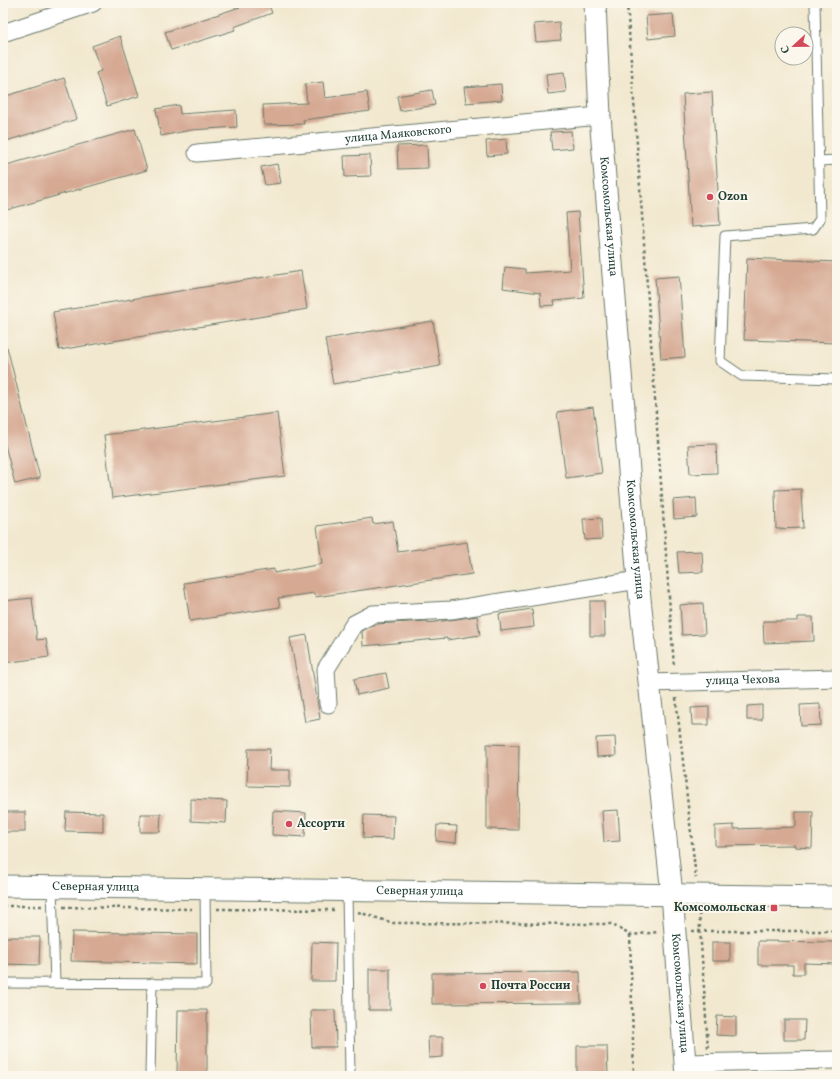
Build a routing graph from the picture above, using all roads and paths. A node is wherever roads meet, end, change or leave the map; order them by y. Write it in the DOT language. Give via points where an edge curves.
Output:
graph roads {
  1 [pos="93,3"];
  2 [pos="595,3"];
  3 [pos="627,3"];
  4 [pos="815,3"];
  5 [pos="3,33"];
  6 [pos="600,116"];
  7 [pos="197,153"];
  8 [pos="837,160"];
  9 [pos="819,161"];
  10 [pos="837,379"];
  11 [pos="638,580"];
  12 [pos="837,678"];
  13 [pos="675,682"];
  14 [pos="649,683"];
  15 [pos="328,704"];
  16 [pos="3,886"];
  17 [pos="205,888"];
  18 [pos="672,894"];
  19 [pos="697,894"];
  20 [pos="53,897"];
  21 [pos="837,897"];
  22 [pos="347,900"];
  23 [pos="3,906"];
  24 [pos="205,909"];
  25 [pos="675,930"];
  26 [pos="700,931"];
  27 [pos="837,932"];
  28 [pos="630,935"];
  29 [pos="3,983"];
  30 [pos="55,983"];
  31 [pos="152,983"];
  32 [pos="837,1060"];
  33 [pos="709,1062"];
  34 [pos="685,1069"];
  35 [pos="150,1076"];
  36 [pos="350,1076"];
  37 [pos="634,1076"];
  1 -- 5 [label="street"];
  2 -- 6 [label="street, Комсомольская улица"];
  3 -- 13 [label="path"];
  4 -- 9 [label="lane"];
  6 -- 7 [label="street, улица Маяковского"];
  6 -- 11 [label="street, Комсомольская улица"];
  8 -- 9 [label="lane"];
  9 -- 10 [label="lane" via="820,219 813,229 725,236 720,361 742,376"];
  11 -- 14 [label="street, Комсомольская улица"];
  11 -- 15 [label="street" via="451,610 373,614 354,624 326,669"];
  12 -- 13 [label="street, улица Чехова"];
  13 -- 14 [label="street, улица Чехова"];
  13 -- 19 [label="path"];
  14 -- 18 [label="street, Комсомольская улица"];
  16 -- 20 [label="street, Северная улица"];
  17 -- 20 [label="street, Северная улица"];
  17 -- 22 [label="street, Северная улица"];
  17 -- 24 [label="lane"];
  18 -- 19 [label="street, Северная улица"];
  18 -- 22 [label="street, Северная улица"];
  18 -- 25 [label="street, Комсомольская улица"];
  19 -- 21 [label="street, Северная улица"];
  19 -- 26 [label="path"];
  20 -- 23 [label="path"];
  20 -- 24 [label="path"];
  20 -- 30 [label="lane"];
  22 -- 24 [label="path"];
  22 -- 28 [label="path" via="354,910 393,923 611,924"];
  22 -- 36 [label="lane"];
  24 -- 31 [label="lane" via="206,984"];
  25 -- 26 [label="path"];
  25 -- 28 [label="path"];
  25 -- 34 [label="street, Комсомольская улица"];
  26 -- 27 [label="path"];
  26 -- 33 [label="path"];
  28 -- 37 [label="path"];
  29 -- 30 [label="lane"];
  30 -- 31 [label="lane"];
  31 -- 35 [label="lane"];
  32 -- 33 [label="street"];
  33 -- 34 [label="street"];
}
